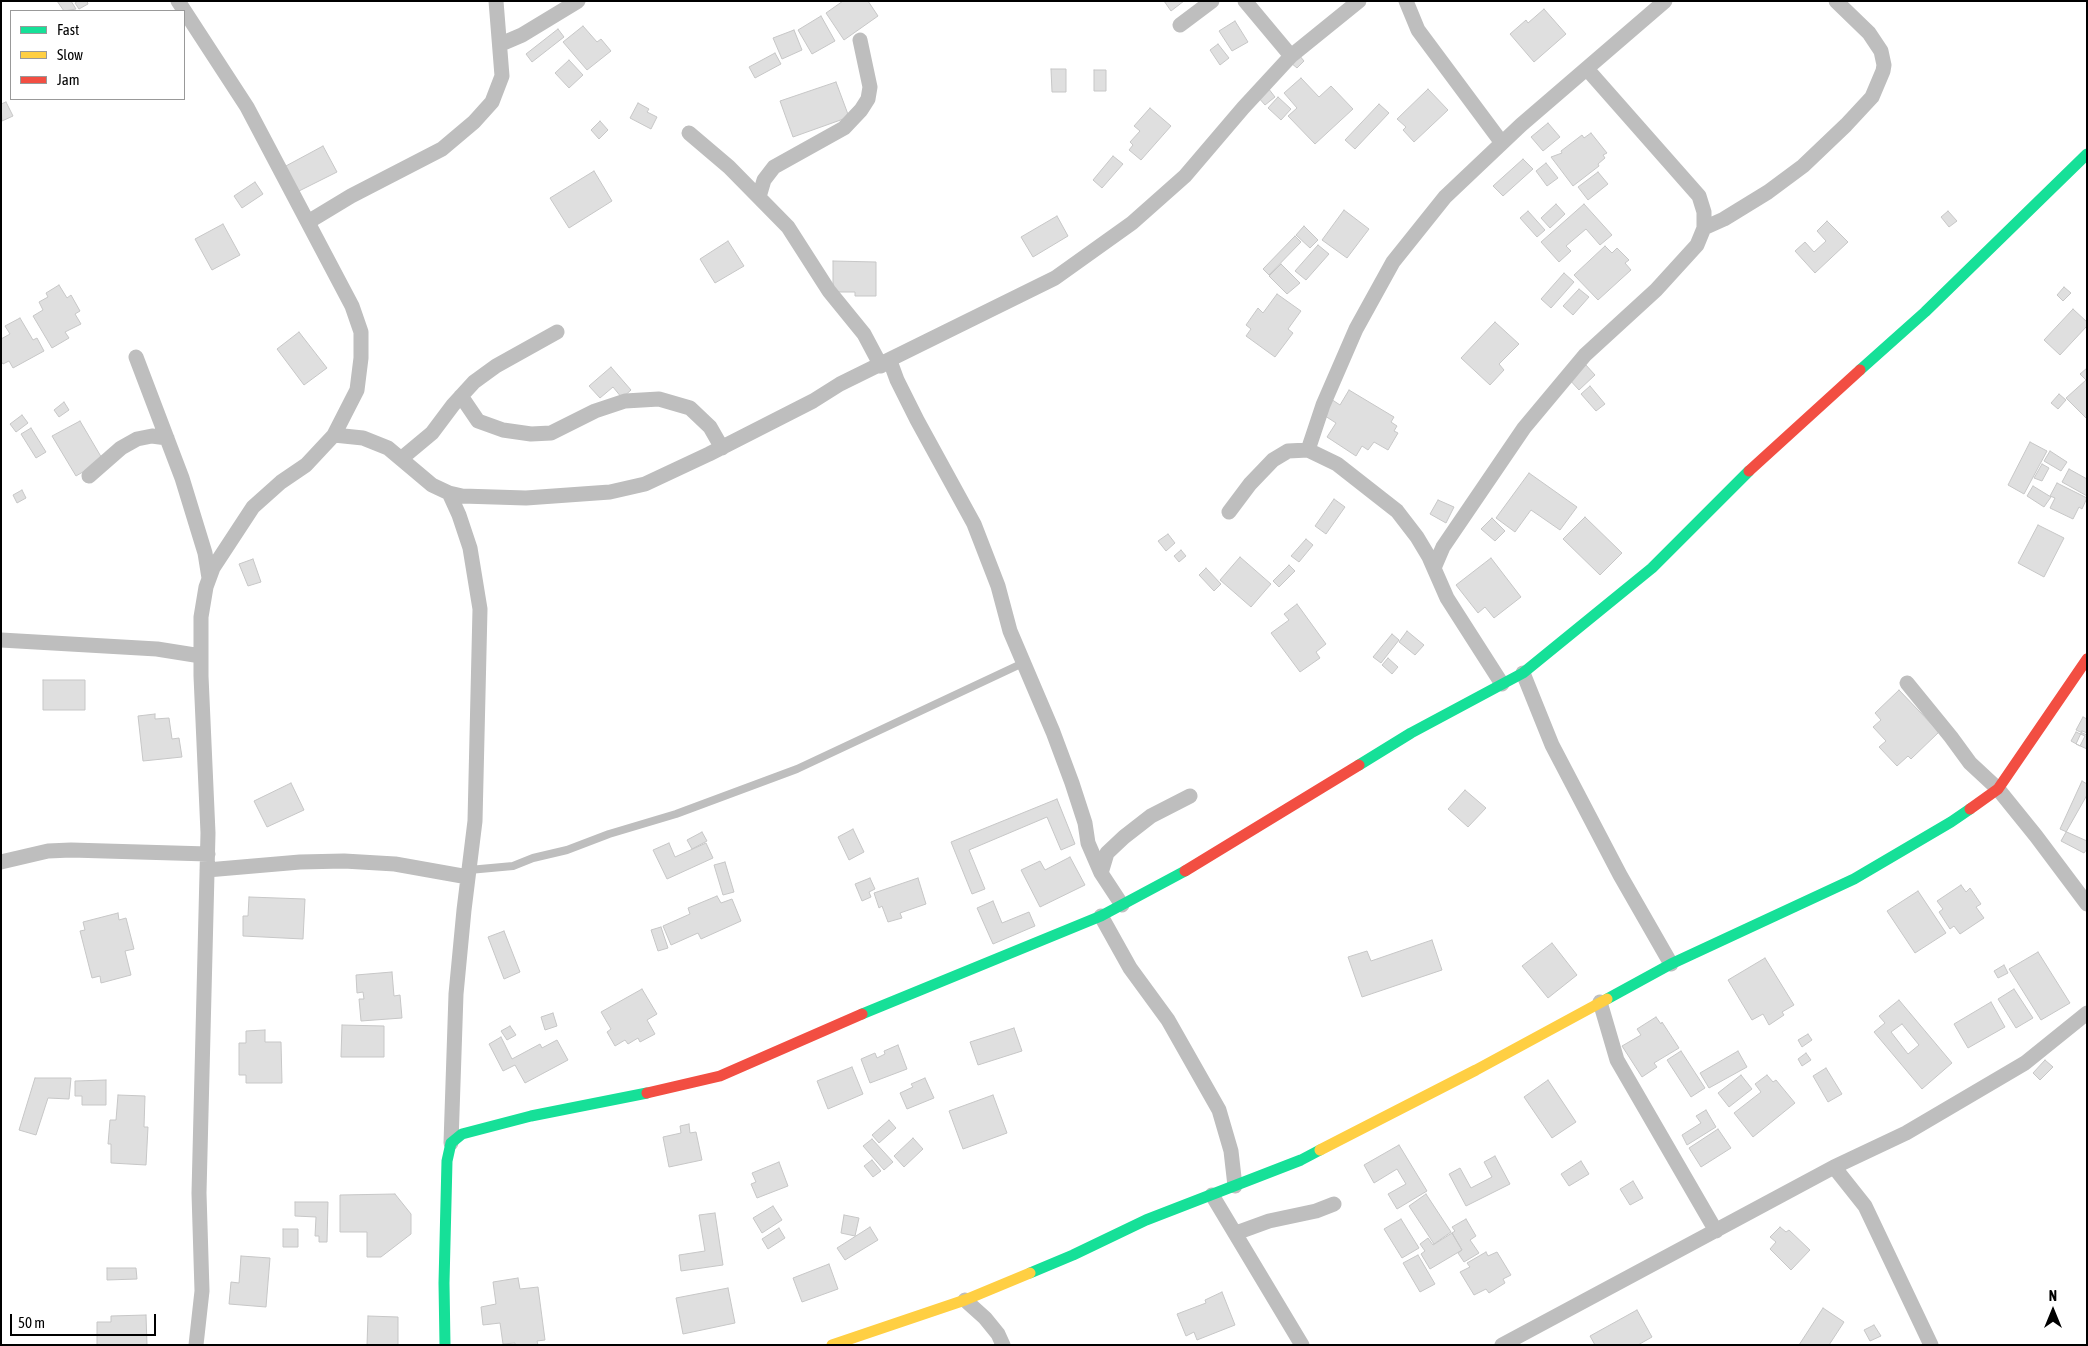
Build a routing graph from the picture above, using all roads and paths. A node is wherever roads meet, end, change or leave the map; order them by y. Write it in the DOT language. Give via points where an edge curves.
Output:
graph roads {
  1 [pos="496,1"];
  2 [pos="578,1"];
  3 [pos="1212,1"];
  4 [pos="1245,1"];
  5 [pos="1359,1"];
  6 [pos="1406,1"];
  7 [pos="1665,1"];
  8 [pos="1836,1"];
  9 [pos="185,12"];
  10 [pos="1180,25"];
  11 [pos="860,40"];
  12 [pos="501,44"];
  13 [pos="1291,56"];
  14 [pos="1587,69"];
  15 [pos="689,133"];
  16 [pos="1502,143"];
  17 [pos="2087,154"];
  18 [pos="759,197"];
  19 [pos="308,222"];
  20 [pos="1704,228"];
  21 [pos="558,332"];
  22 [pos="136,357"];
  23 [pos="885,363"];
  24 [pos="460,396"];
  25 [pos="334,435"];
  26 [pos="167,438"];
  27 [pos="722,448"];
  28 [pos="1308,450"];
  29 [pos="402,458"];
  30 [pos="89,476"];
  31 [pos="449,494"];
  32 [pos="1229,512"];
  33 [pos="1434,568"];
  34 [pos="209,578"];
  35 [pos="1,640"];
  36 [pos="201,656"];
  37 [pos="2087,658"];
  38 [pos="1023,663"];
  39 [pos="1522,673"];
  40 [pos="1907,683"];
  41 [pos="1502,684"];
  42 [pos="1998,789"];
  43 [pos="1190,796"];
  44 [pos="1,862"];
  45 [pos="208,862"];
  46 [pos="1101,872"];
  47 [pos="469,874"];
  48 [pos="2087,904"];
  49 [pos="1122,905"];
  50 [pos="1101,916"];
  51 [pos="1671,964"];
  52 [pos="1600,1002"];
  53 [pos="2087,1013"];
  54 [pos="451,1143"];
  55 [pos="1834,1167"];
  56 [pos="1235,1186"];
  57 [pos="1212,1195"];
  58 [pos="1334,1204"];
  59 [pos="1716,1231"];
  60 [pos="1236,1234"];
  61 [pos="965,1300"];
  62 [pos="196,1345"];
  63 [pos="445,1345"];
  64 [pos="832,1345"];
  65 [pos="1003,1345"];
  66 [pos="1302,1345"];
  67 [pos="1502,1345"];
  68 [pos="1932,1345"];
  1 -- 12 [label="street"];
  2 -- 12 [label="street"];
  3 -- 10 [label="street"];
  4 -- 13 [label="street"];
  5 -- 13 [label="street"];
  6 -- 16 [label="street" via="1418,30"];
  7 -- 14 [label="street"];
  8 -- 20 [label="street" via="1869,33 1881,51 1883,71 1872,97 1803,166 1760,197"];
  9 -- 19 [label="street" via="247,107"];
  11 -- 18 [label="street" via="870,87 868,99 861,110 844,128 774,167 764,180"];
  12 -- 19 [label="street" via="502,76 492,102 474,122 442,149"];
  13 -- 23 [label="street" via="1185,176 1132,223 1055,278"];
  14 -- 16 [label="street"];
  14 -- 20 [label="street" via="1699,196"];
  15 -- 18 [label="street"];
  16 -- 28 [label="street" via="1445,197 1393,262 1356,329"];
  17 -- 39 [label="street" via="1925,312 1741,478 1652,568"];
  18 -- 23 [label="street" via="788,227 829,291"];
  19 -- 25 [label="street" via="352,306 361,332 357,390"];
  20 -- 33 [label="street" via="1697,245 1656,290 1585,355 1524,428 1443,547"];
  21 -- 24 [label="street" via="496,366"];
  22 -- 26 [label="street"];
  23 -- 27 [label="street"];
  23 -- 38 [label="street" via="974,524"];
  24 -- 27 [label="street" via="478,421 502,430 531,434 551,433 625,401 659,399 690,408 710,427"];
  24 -- 29 [label="street" via="432,432"];
  25 -- 29 [label="street" via="363,438 388,448"];
  25 -- 34 [label="street" via="306,465 253,507"];
  26 -- 30 [label="street" via="137,439 120,448"];
  26 -- 34 [label="street" via="205,553"];
  27 -- 31 [label="street" via="645,484 610,492 526,498"];
  28 -- 32 [label="street" via="1288,451 1273,460"];
  28 -- 33 [label="street" via="1337,464 1398,511"];
  29 -- 31 [label="street" via="432,485"];
  31 -- 47 [label="street" via="470,548 480,609 475,821"];
  33 -- 41 [label="street" via="1447,598"];
  34 -- 36 [label="street" via="201,617"];
  35 -- 36 [label="street" via="157,649"];
  36 -- 45 [label="street"];
  37 -- 42 [label="street"];
  38 -- 46 [label="street" via="1053,732 1085,823 1088,843"];
  38 -- 47 [label="lane" via="797,769 567,850 513,866"];
  39 -- 41 [label="street"];
  39 -- 51 [label="street" via="1552,745 1620,876"];
  40 -- 42 [label="street" via="1970,763"];
  41 -- 49 [label="street" via="1411,733"];
  42 -- 48 [label="street"];
  42 -- 51 [label="street" via="1951,822 1854,879"];
  43 -- 46 [label="street" via="1151,816 1124,837 1107,853"];
  44 -- 45 [label="street" via="48,851 71,850"];
  45 -- 47 [label="street" via="344,861"];
  45 -- 62 [label="street" via="199,1175 202,1291"];
  46 -- 49 [label="street"];
  47 -- 54 [label="street" via="456,994"];
  49 -- 50 [label="street"];
  50 -- 54 [label="street" via="920,989 720,1076 484,1127 462,1134"];
  50 -- 56 [label="street" via="1130,968 1168,1020 1219,1110 1231,1151"];
  51 -- 52 [label="street"];
  52 -- 56 [label="street" via="1301,1160"];
  52 -- 59 [label="street" via="1617,1060"];
  53 -- 55 [label="street" via="2025,1063 1906,1133"];
  54 -- 63 [label="street" via="447,1161"];
  55 -- 59 [label="street"];
  55 -- 68 [label="street" via="1865,1206"];
  56 -- 57 [label="street"];
  57 -- 60 [label="street"];
  57 -- 61 [label="street" via="1146,1220"];
  58 -- 60 [label="street" via="1269,1220"];
  59 -- 67 [label="street"];
  60 -- 66 [label="street"];
  61 -- 64 [label="street"];
  61 -- 65 [label="street" via="985,1318"];
}
